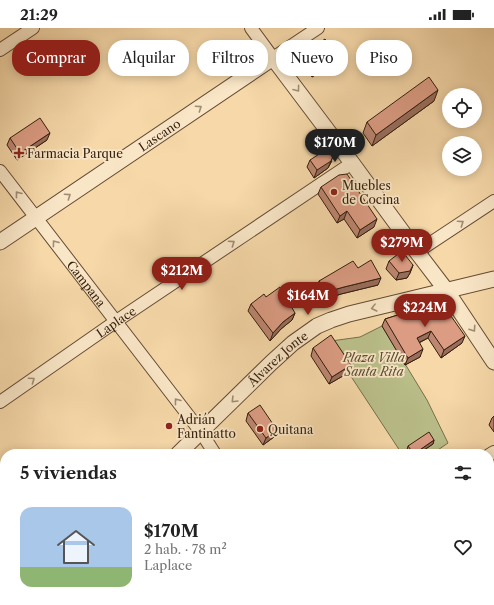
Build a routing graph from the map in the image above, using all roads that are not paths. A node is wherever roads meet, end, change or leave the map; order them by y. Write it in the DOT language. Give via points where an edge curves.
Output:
graph roads {
  1 [pos="33,28"];
  2 [pos="251,28"];
  3 [pos="318,28"];
  4 [pos="0,50"];
  5 [pos="273,58"];
  6 [pos="352,163"];
  7 [pos="0,171"];
  8 [pos="494,201"];
  9 [pos="36,218"];
  10 [pos="0,242"];
  11 [pos="417,252"];
  12 [pos="494,279"];
  13 [pos="446,290"];
  14 [pos="115,322"];
  15 [pos="494,362"];
  16 [pos="0,402"];
  17 [pos="201,432"];
  18 [pos="183,449"];
  19 [pos="212,449"];
  1 -- 4 [label="street"];
  2 -- 5 [label="street"];
  3 -- 5 [label="street, Lascano"];
  5 -- 6 [label="street, one-way"];
  9 -- 5 [label="street, Lascano, one-way"];
  6 -- 11 [label="street"];
  14 -- 6 [label="street, Laplace, one-way"];
  9 -- 7 [label="street, Campana, one-way"];
  11 -- 8 [label="street, one-way"];
  9 -- 10 [label="street, Lascano"];
  14 -- 9 [label="street, Campana, one-way"];
  11 -- 13 [label="street"];
  12 -- 13 [label="street, Álvarez Jonte"];
  13 -- 15 [label="street, one-way"];
  13 -- 17 [label="street, Álvarez Jonte, one-way" via="349,314 317,326 270,363"];
  16 -- 14 [label="street, Laplace, one-way"];
  17 -- 14 [label="street, Campana, one-way"];
  17 -- 18 [label="street, Álvarez Jonte"];
  17 -- 19 [label="street, Campana"];
}
